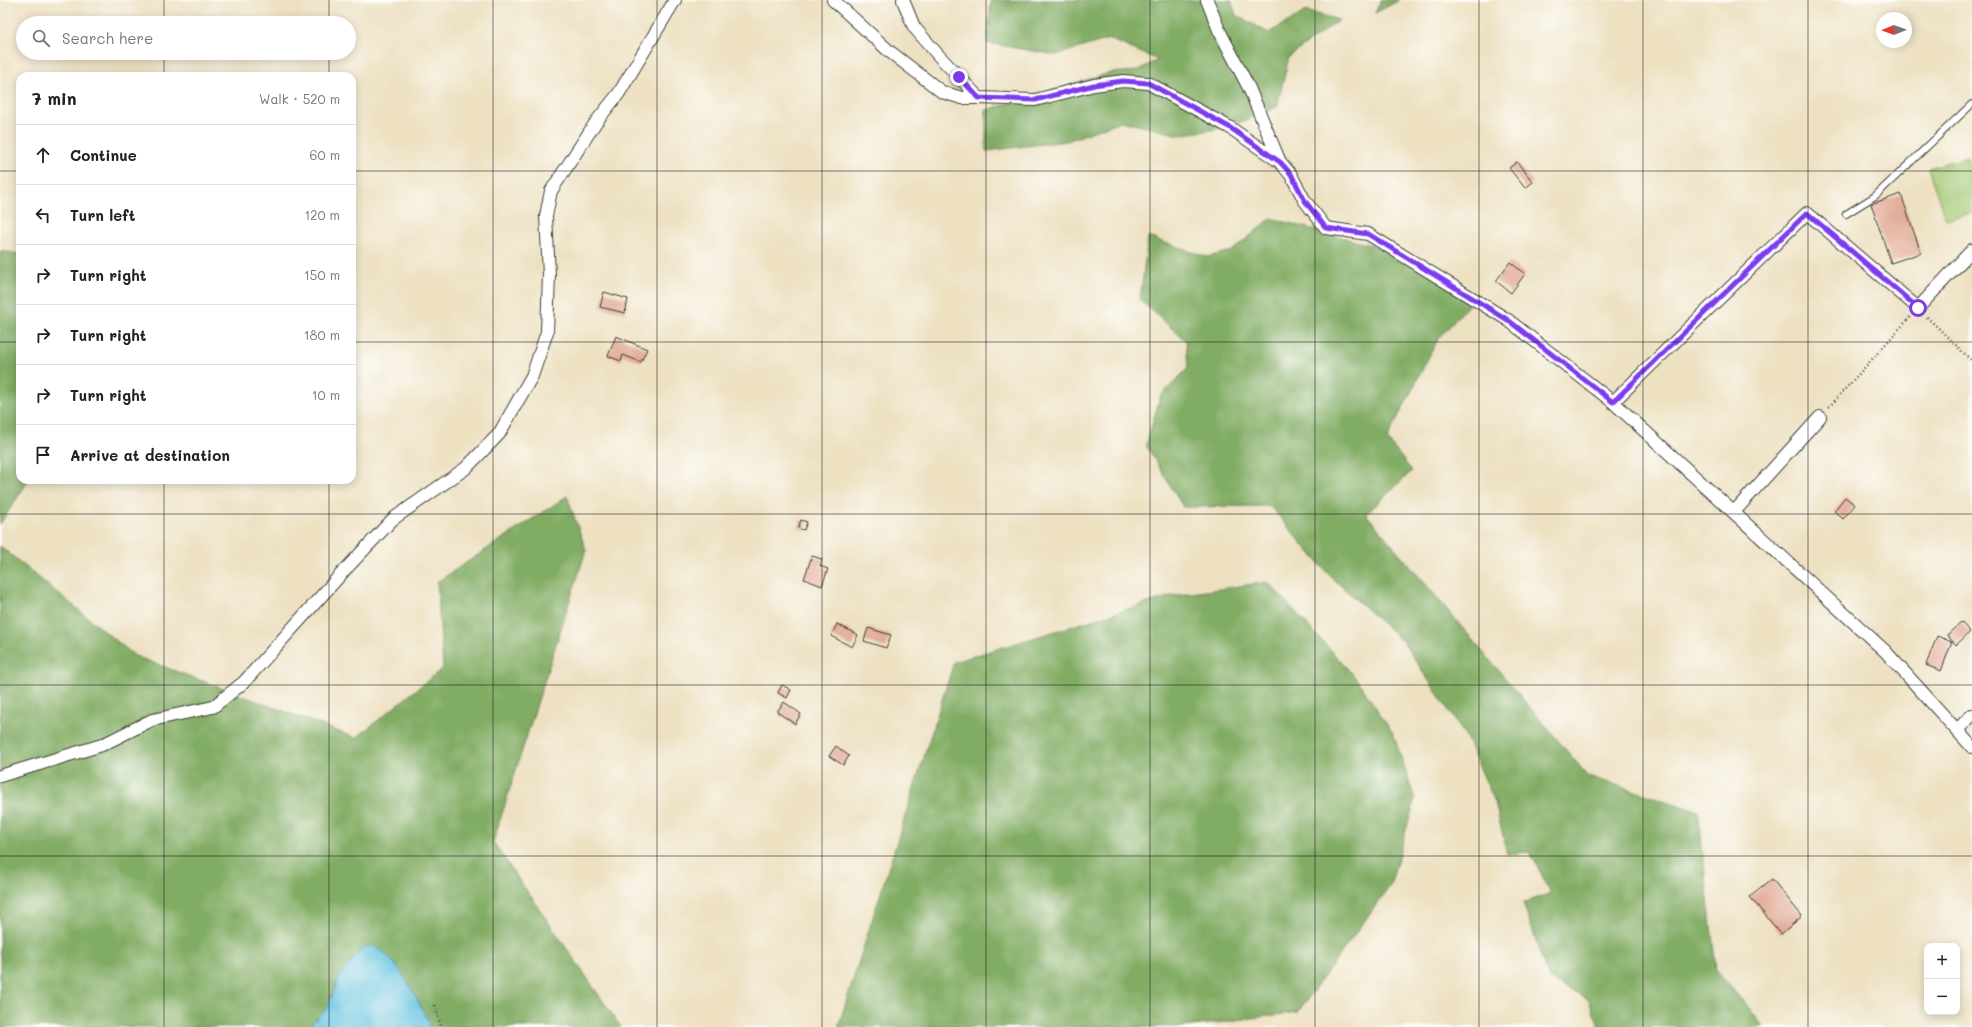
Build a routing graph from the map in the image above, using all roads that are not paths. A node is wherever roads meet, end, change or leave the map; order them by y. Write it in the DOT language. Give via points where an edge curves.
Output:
graph roads {
  1 [pos="675,0"];
  2 [pos="833,0"];
  3 [pos="902,0"];
  4 [pos="1208,0"];
  5 [pos="979,98"];
  6 [pos="1972,104"];
  7 [pos="1280,162"];
  8 [pos="1846,214"];
  9 [pos="1972,250"];
  10 [pos="1613,402"];
  11 [pos="1820,417"];
  12 [pos="1734,512"];
  13 [pos="1972,715"];
  14 [pos="1957,730"];
  15 [pos="1972,746"];
  16 [pos="0,776"];
  1 -- 16 [label="street" via="619,93 596,122 551,192 546,216 549,275 547,332 532,376 499,434 466,468 393,519 244,682 213,707 152,720 102,744"];
  2 -- 5 [label="street" via="889,51 942,92 962,98"];
  3 -- 5 [label="street" via="914,27"];
  4 -- 7 [label="street" via="1219,30 1249,88"];
  5 -- 7 [label="street" via="1035,100 1094,85 1123,81 1148,83 1229,127"];
  6 -- 8 [label="lane" via="1874,196"];
  7 -- 10 [label="street" via="1291,174 1305,201 1326,228 1368,234 1508,320"];
  9 -- 10 [label="street" via="1918,308 1807,213"];
  10 -- 12 [label="street"];
  11 -- 12 [label="street"];
  12 -- 14 [label="street" via="1885,651"];
  13 -- 14 [label="street"];
  14 -- 15 [label="street"];
}
